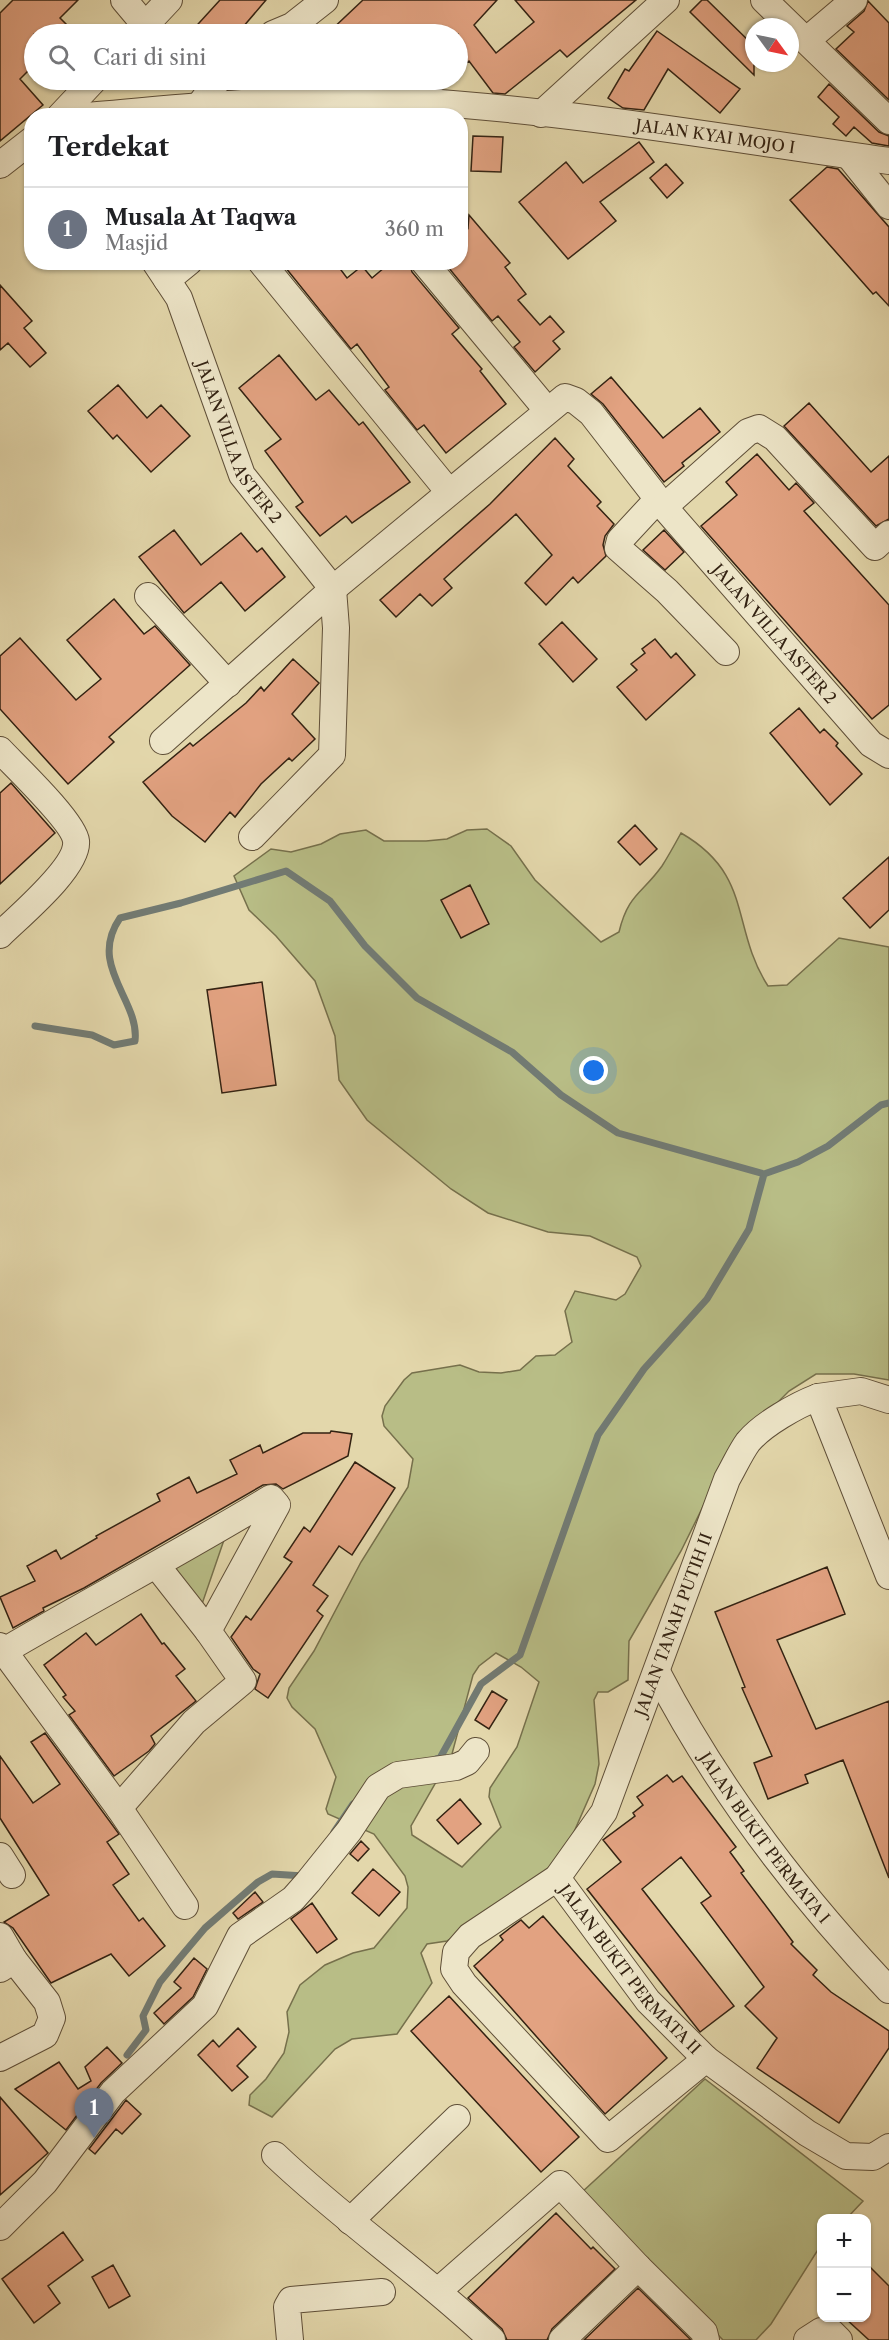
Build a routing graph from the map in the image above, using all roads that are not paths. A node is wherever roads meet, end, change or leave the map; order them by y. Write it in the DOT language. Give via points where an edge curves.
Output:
graph roads {
  1 [pos="124,0"];
  2 [pos="169,0"];
  3 [pos="325,0"];
  4 [pos="666,0"];
  5 [pos="764,0"];
  6 [pos="854,0"];
  7 [pos="138,24"];
  8 [pos="147,24"];
  9 [pos="295,24"];
  10 [pos="807,40"];
  11 [pos="85,90"];
  12 [pos="211,90"];
  13 [pos="199,106"];
  14 [pos="68,108"];
  15 [pos="176,108"];
  16 [pos="541,114"];
  17 [pos="889,120"];
  18 [pos="24,150"];
  19 [pos="849,156"];
  20 [pos="889,161"];
  21 [pos="13,163"];
  22 [pos="889,206"];
  23 [pos="268,270"];
  24 [pos="431,270"];
  25 [pos="161,271"];
  26 [pos="547,410"];
  27 [pos="448,492"];
  28 [pos="661,503"];
  29 [pos="884,548"];
  30 [pos="333,589"];
  31 [pos="148,596"];
  32 [pos="726,652"];
  33 [pos="228,684"];
  34 [pos="163,741"];
  35 [pos="0,750"];
  36 [pos="889,756"];
  37 [pos="252,837"];
  38 [pos="0,935"];
  39 [pos="818,1397"];
  40 [pos="889,1400"];
  41 [pos="157,1566"];
  42 [pos="889,1576"];
  43 [pos="208,1631"];
  44 [pos="2,1648"];
  45 [pos="657,1671"];
  46 [pos="476,1751"];
  47 [pos="119,1808"];
  48 [pos="557,1878"];
  49 [pos="185,1906"];
  50 [pos="0,1936"];
  51 [pos="7,1965"];
  52 [pos="889,1990"];
  53 [pos="0,2058"];
  54 [pos="706,2059"];
  55 [pos="457,2118"];
  56 [pos="889,2147"];
  57 [pos="275,2155"];
  58 [pos="350,2221"];
  59 [pos="0,2227"];
  60 [pos="638,2267"];
  61 [pos="438,2291"];
  62 [pos="382,2292"];
  63 [pos="290,2340"];
  64 [pos="492,2340"];
  65 [pos="562,2340"];
  66 [pos="706,2340"];
  67 [pos="807,2340"];
  68 [pos="839,2340"];
  1 -- 7 [label="street"];
  2 -- 8 [label="street"];
  3 -- 9 [label="street"];
  4 -- 16 [label="street"];
  5 -- 10 [label="street"];
  6 -- 10 [label="street"];
  10 -- 17 [label="street"];
  11 -- 14 [label="street"];
  12 -- 13 [label="street"];
  13 -- 15 [label="street, JALAN KYAI MOJO I"];
  13 -- 16 [label="street, JALAN KYAI MOJO I" via="272,100 410,101"];
  16 -- 19 [label="street, JALAN KYAI MOJO I"];
  18 -- 21 [label="street"];
  19 -- 20 [label="street, JALAN KYAI MOJO I"];
  19 -- 22 [label="street"];
  23 -- 27 [label="street"];
  24 -- 26 [label="street"];
  25 -- 30 [label="street, JALAN VILLA ASTER 2" via="179,298 242,475"];
  26 -- 27 [label="street, JALAN VILLA ASTER 2"];
  26 -- 28 [label="street, JALAN VILLA ASTER 2" via="565,397 584,407"];
  27 -- 30 [label="street, JALAN VILLA ASTER 2"];
  28 -- 29 [label="street" via="748,432 759,428 775,438"];
  28 -- 32 [label="street" via="620,540 618,548 667,591"];
  28 -- 36 [label="street, JALAN VILLA ASTER 2" via="871,744"];
  30 -- 33 [label="street, JALAN VILLA ASTER 2"];
  30 -- 37 [label="street" via="336,628 332,755"];
  31 -- 33 [label="street"];
  33 -- 34 [label="street, JALAN VILLA ASTER 2"];
  35 -- 38 [label="street" via="46,798 76,839 76,850 60,873"];
  39 -- 40 [label="street, JALAN TANAH PUTIH II" via="861,1390"];
  39 -- 42 [label="street"];
  39 -- 45 [label="street, JALAN TANAH PUTIH II" via="800,1403 748,1443 728,1479"];
  41 -- 43 [label="street"];
  41 -- 43 [label="street" via="271,1498 276,1501"];
  41 -- 44 [label="street"];
  43 -- 47 [label="street" via="243,1681 194,1722"];
  44 -- 47 [label="street"];
  45 -- 48 [label="street, JALAN TANAH PUTIH II" via="604,1812"];
  45 -- 52 [label="street, JALAN BUKIT PERMATA I" via="750,1822 831,1929"];
  46 -- 59 [label="street" via="456,1767 398,1774 378,1786 349,1831 308,1882 292,1899 240,1936 206,2006 113,2092 45,2182"];
  47 -- 49 [label="street"];
  48 -- 54 [label="street, JALAN BUKIT PERMATA II" via="648,2001"];
  48 -- 54 [label="street, JALAN BUKIT PERMATA II" via="470,1936 456,1952 454,1969 464,1984 608,2139"];
  50 -- 51 [label="street"];
  51 -- 53 [label="street" via="46,2002 52,2018 45,2035"];
  54 -- 56 [label="street, JALAN BUKIT PERMATA II" via="807,2133 846,2156 873,2157"];
  55 -- 58 [label="street"];
  57 -- 58 [label="street"];
  58 -- 61 [label="street"];
  60 -- 61 [label="street" via="560,2184"];
  60 -- 65 [label="street"];
  60 -- 66 [label="street" via="704,2332"];
  61 -- 64 [label="street"];
  62 -- 63 [label="street" via="291,2300 287,2307"];
  67 -- 68 [label="street" via="821,2331 831,2332"];
}
